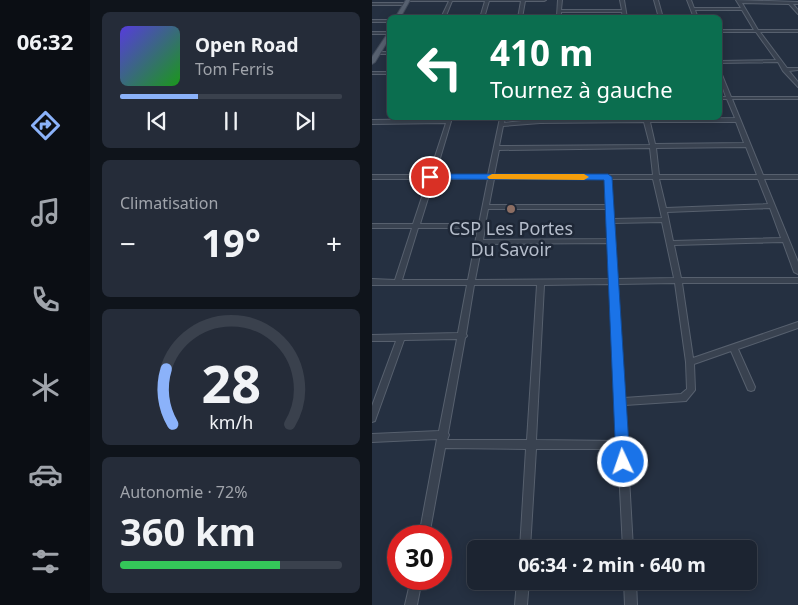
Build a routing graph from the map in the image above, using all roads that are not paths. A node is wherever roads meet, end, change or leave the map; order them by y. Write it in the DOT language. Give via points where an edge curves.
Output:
graph roads {
  1 [pos="451,0"];
  2 [pos="487,0"];
  3 [pos="523,0"];
  4 [pos="544,0"];
  5 [pos="560,0"];
  6 [pos="622,0"];
  7 [pos="656,0"];
  8 [pos="690,0"];
  9 [pos="407,1"];
  10 [pos="738,1"];
  11 [pos="380,2"];
  12 [pos="790,3"];
  13 [pos="798,3"];
  14 [pos="372,4"];
  15 [pos="693,9"];
  16 [pos="744,9"];
  17 [pos="560,11"];
  18 [pos="624,11"];
  19 [pos="798,13"];
  20 [pos="399,15"];
  21 [pos="444,15"];
  22 [pos="483,15"];
  23 [pos="520,15"];
  24 [pos="559,15"];
  25 [pos="625,15"];
  26 [pos="660,15"];
  27 [pos="695,15"];
  28 [pos="372,21"];
  29 [pos="387,21"];
  30 [pos="722,30"];
  31 [pos="756,30"];
  32 [pos="798,31"];
  33 [pos="387,32"];
  34 [pos="372,33"];
  35 [pos="387,35"];
  36 [pos="387,54"];
  37 [pos="374,57"];
  38 [pos="778,61"];
  39 [pos="722,62"];
  40 [pos="798,69"];
  41 [pos="785,70"];
  42 [pos="387,73"];
  43 [pos="372,74"];
  44 [pos="722,80"];
  45 [pos="796,81"];
  46 [pos="798,86"];
  47 [pos="722,98"];
  48 [pos="729,98"];
  49 [pos="798,98"];
  50 [pos="397,120"];
  51 [pos="449,120"];
  52 [pos="530,120"];
  53 [pos="646,120"];
  54 [pos="722,120"];
  55 [pos="738,120"];
  56 [pos="502,121"];
  57 [pos="372,122"];
  58 [pos="748,145"];
  59 [pos="653,146"];
  60 [pos="497,148"];
  61 [pos="372,177"];
  62 [pos="430,177"];
  63 [pos="492,177"];
  64 [pos="608,177"];
  65 [pos="656,177"];
  66 [pos="760,177"];
  67 [pos="798,177"];
  68 [pos="772,206"];
  69 [pos="486,207"];
  70 [pos="610,207"];
  71 [pos="663,210"];
  72 [pos="665,220"];
  73 [pos="610,221"];
  74 [pos="372,226"];
  75 [pos="414,226"];
  76 [pos="483,226"];
  77 [pos="786,240"];
  78 [pos="612,241"];
  79 [pos="480,242"];
  80 [pos="670,243"];
  81 [pos="798,272"];
  82 [pos="678,280"];
  83 [pos="798,281"];
  84 [pos="372,282"];
  85 [pos="398,282"];
  86 [pos="473,282"];
  87 [pos="614,282"];
  88 [pos="541,283"];
  89 [pos="798,325"];
  90 [pos="401,336"];
  91 [pos="463,336"];
  92 [pos="372,338"];
  93 [pos="733,347"];
  94 [pos="690,362"];
  95 [pos="751,387"];
  96 [pos="620,402"];
  97 [pos="372,418"];
  98 [pos="372,438"];
  99 [pos="443,439"];
  100 [pos="531,444"];
  101 [pos="622,445"];
  102 [pos="426,525"];
  103 [pos="526,540"];
  104 [pos="627,540"];
  105 [pos="414,590"];
  106 [pos="522,590"];
  107 [pos="630,590"];
  108 [pos="411,605"];
  109 [pos="521,605"];
  110 [pos="631,605"];
  1 -- 2 [label="street"];
  1 -- 9 [label="street"];
  1 -- 21 [label="street"];
  2 -- 3 [label="street"];
  2 -- 22 [label="street"];
  3 -- 4 [label="street"];
  3 -- 23 [label="street"];
  5 -- 17 [label="street"];
  6 -- 18 [label="street"];
  7 -- 26 [label="street"];
  8 -- 15 [label="street"];
  9 -- 11 [label="street"];
  9 -- 20 [label="main road"];
  10 -- 12 [label="street"];
  10 -- 16 [label="street"];
  11 -- 14 [label="street"];
  12 -- 13 [label="street"];
  12 -- 19 [label="street"];
  15 -- 16 [label="street"];
  15 -- 27 [label="street"];
  16 -- 31 [label="street"];
  17 -- 18 [label="street"];
  17 -- 24 [label="street"];
  18 -- 25 [label="street"];
  28 -- 29 [label="street"];
  30 -- 31 [label="street"];
  31 -- 32 [label="street"];
  31 -- 38 [label="street"];
  33 -- 34 [label="street"];
  35 -- 37 [label="main road"];
  36 -- 37 [label="street"];
  38 -- 39 [label="street"];
  38 -- 41 [label="street"];
  40 -- 41 [label="street"];
  41 -- 45 [label="street"];
  42 -- 43 [label="street"];
  44 -- 48 [label="street"];
  45 -- 46 [label="street"];
  47 -- 48 [label="street"];
  48 -- 49 [label="street"];
  48 -- 55 [label="street"];
  50 -- 57 [label="street"];
  51 -- 62 [label="street"];
  52 -- 56 [label="street"];
  53 -- 59 [label="street"];
  54 -- 55 [label="street"];
  55 -- 58 [label="street"];
  56 -- 60 [label="street"];
  58 -- 59 [label="street"];
  58 -- 66 [label="street"];
  59 -- 60 [label="street"];
  59 -- 65 [label="street"];
  60 -- 63 [label="street"];
  61 -- 62 [label="street"];
  62 -- 63 [label="street"];
  62 -- 75 [label="street"];
  63 -- 64 [label="street"];
  63 -- 69 [label="street"];
  64 -- 65 [label="street"];
  64 -- 70 [label="street"];
  65 -- 66 [label="street"];
  65 -- 71 [label="street"];
  66 -- 67 [label="street"];
  66 -- 68 [label="street"];
  68 -- 71 [label="street"];
  68 -- 77 [label="street"];
  69 -- 70 [label="street"];
  69 -- 76 [label="street"];
  70 -- 73 [label="street"];
  71 -- 72 [label="street"];
  72 -- 73 [label="street"];
  72 -- 80 [label="street"];
  73 -- 78 [label="street"];
  74 -- 75 [label="street"];
  75 -- 76 [label="street"];
  75 -- 85 [label="street"];
  76 -- 79 [label="street"];
  77 -- 80 [label="street"];
  77 -- 81 [label="street"];
  78 -- 79 [label="street"];
  78 -- 87 [label="street"];
  79 -- 86 [label="street"];
  80 -- 82 [label="street"];
  82 -- 83 [label="street"];
  82 -- 87 [label="street"];
  82 -- 94 [label="street"];
  84 -- 85 [label="street"];
  85 -- 86 [label="street"];
  86 -- 88 [label="street"];
  86 -- 91 [label="street"];
  87 -- 88 [label="street"];
  87 -- 96 [label="street"];
  88 -- 100 [label="street"];
  89 -- 93 [label="street"];
  90 -- 91 [label="street"];
  90 -- 92 [label="street"];
  90 -- 97 [label="street"];
  91 -- 99 [label="street"];
  93 -- 94 [label="street"];
  93 -- 95 [label="street"];
  94 -- 96 [label="street" via="691,390 683,398"];
  96 -- 101 [label="street"];
  98 -- 99 [label="street"];
  99 -- 100 [label="street"];
  99 -- 102 [label="street"];
  100 -- 101 [label="street"];
  100 -- 103 [label="street"];
  101 -- 104 [label="street"];
  105 -- 108 [label="street"];
  106 -- 109 [label="street"];
  107 -- 110 [label="street"];
}
